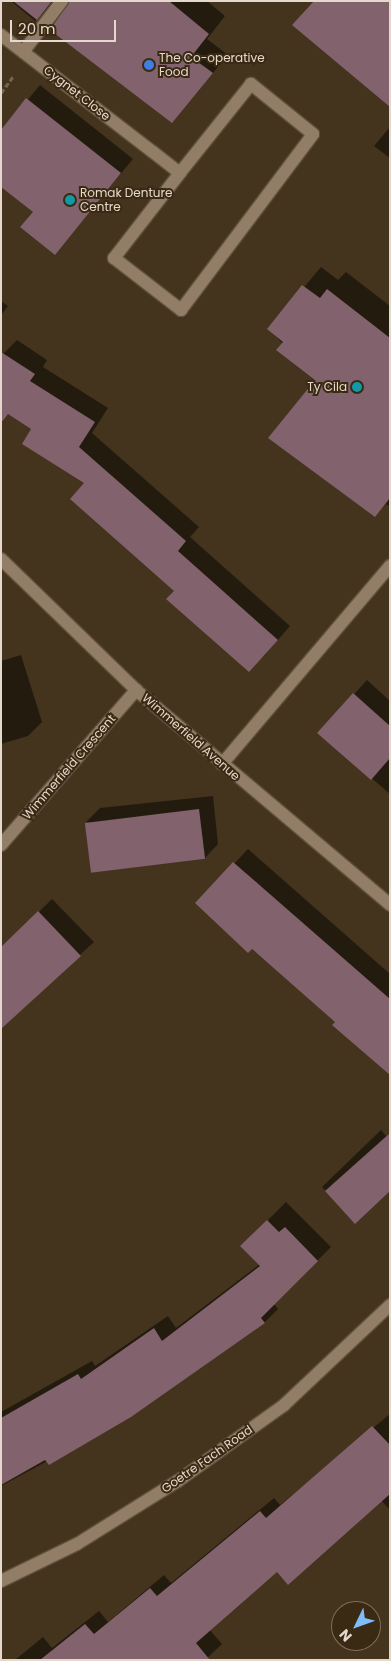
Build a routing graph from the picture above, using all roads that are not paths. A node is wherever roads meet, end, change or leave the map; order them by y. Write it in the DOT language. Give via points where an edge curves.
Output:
graph roads {
  1 [pos="62,1"];
  2 [pos="1,35"];
  3 [pos="23,52"];
  4 [pos="180,172"];
  5 [pos="1,559"];
  6 [pos="390,566"];
  7 [pos="136,690"];
  8 [pos="222,764"];
  9 [pos="1,845"];
  10 [pos="390,904"];
  11 [pos="390,1306"];
  12 [pos="1,1581"];
  1 -- 3 [label="street"];
  2 -- 3 [label="street, Cygnet Close"];
  3 -- 4 [label="street, Cygnet Close"];
  4 -- 4 [label="street" via="114,258 181,310 313,134 251,84"];
  5 -- 7 [label="street, Wimmerfield Avenue"];
  6 -- 8 [label="street"];
  7 -- 8 [label="street, Wimmerfield Avenue"];
  7 -- 9 [label="street, Wimmerfield Crescent"];
  8 -- 10 [label="street, Wimmerfield Avenue"];
  11 -- 12 [label="street, Goetre Fach Road" via="284,1405 77,1544"];
}
